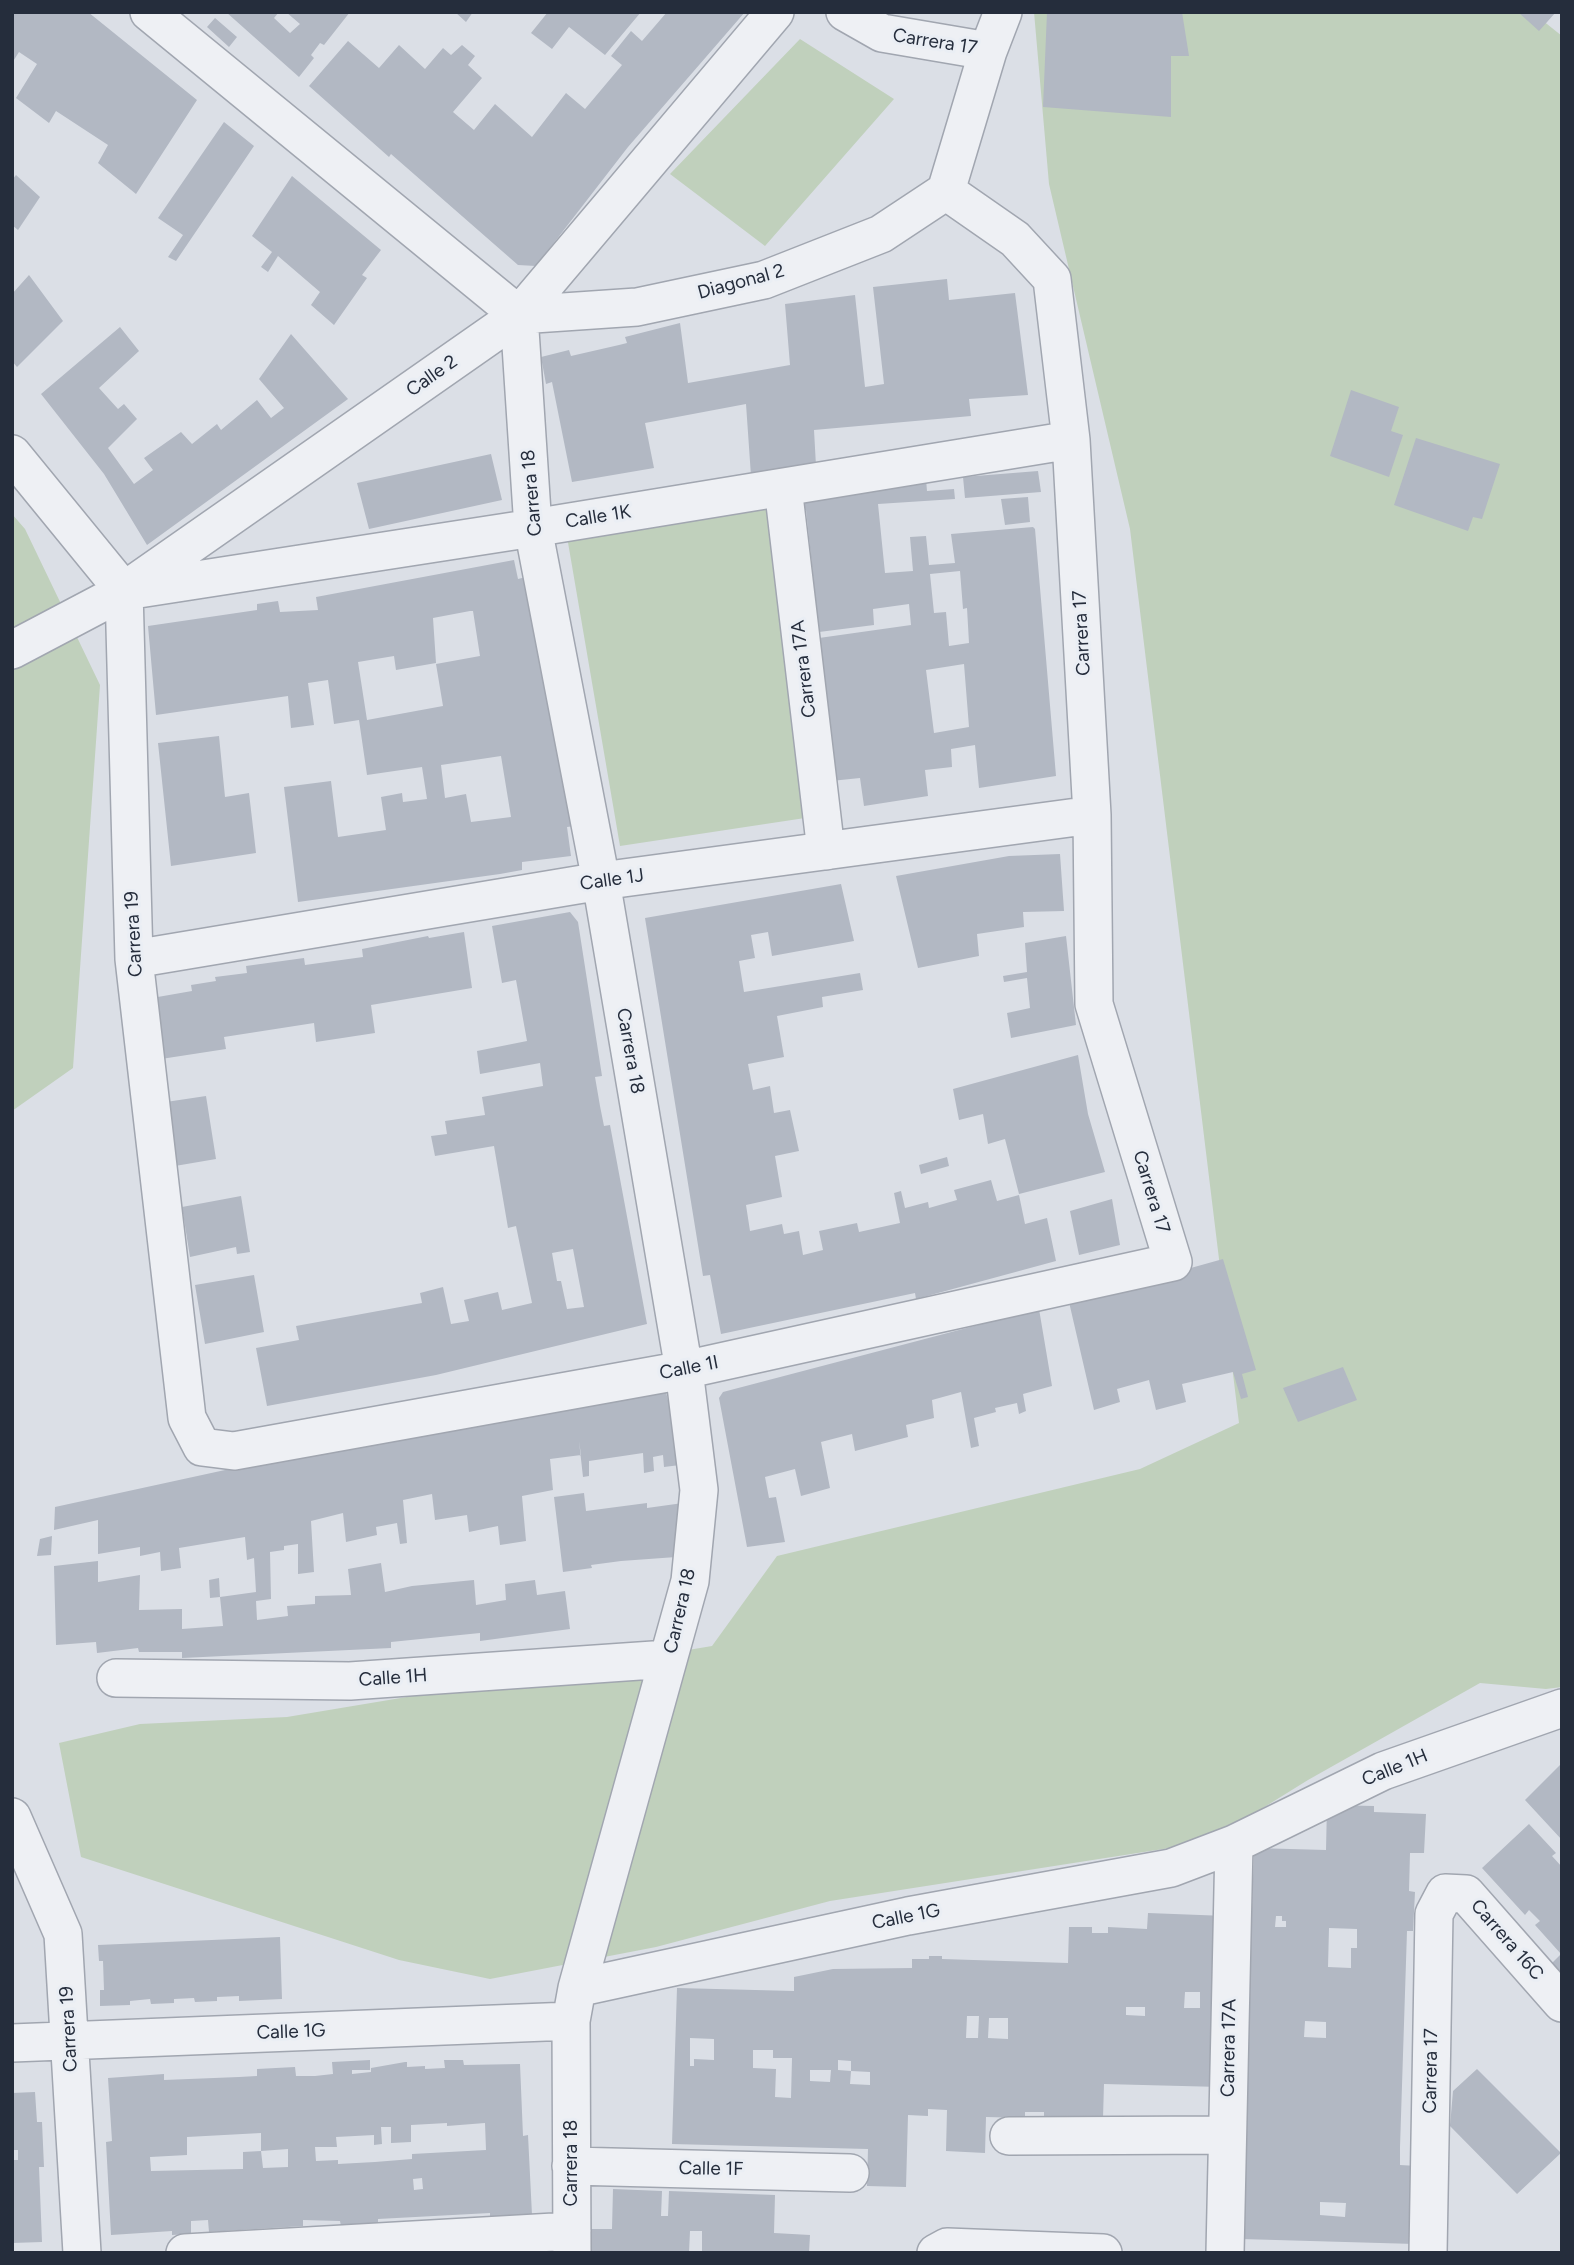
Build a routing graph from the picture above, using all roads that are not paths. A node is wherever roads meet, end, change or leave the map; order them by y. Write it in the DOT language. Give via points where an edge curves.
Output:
graph roads {
  1 [pos="149,12"];
  2 [pos="775,12"];
  3 [pos="845,12"];
  4 [pos="1003,12"];
  5 [pos="988,51"];
  6 [pos="946,191"];
  7 [pos="519,315"];
  8 [pos="1071,440"];
  9 [pos="12,454"];
  10 [pos="783,487"];
  11 [pos="533,528"];
  12 [pos="124,591"];
  13 [pos="12,650"];
  14 [pos="1092,815"];
  15 [pos="826,851"];
  16 [pos="601,881"];
  17 [pos="134,959"];
  18 [pos="1173,1262"];
  19 [pos="684,1370"];
  20 [pos="202,1447"];
  21 [pos="668,1659"];
  22 [pos="116,1678"];
  23 [pos="1562,1708"];
  24 [pos="12,1816"];
  25 [pos="1234,1844"];
  26 [pos="1445,1893"];
  27 [pos="1562,2003"];
  28 [pos="574,2004"];
  29 [pos="70,2040"];
  30 [pos="12,2043"];
  31 [pos="1009,2136"];
  32 [pos="1227,2136"];
  33 [pos="571,2166"];
  34 [pos="850,2173"];
  35 [pos="572,2242"];
  36 [pos="82,2253"];
  37 [pos="185,2253"];
  38 [pos="936,2253"];
  39 [pos="1103,2253"];
  40 [pos="1225,2253"];
  41 [pos="1428,2253"];
  1 -- 7 [label="street"];
  2 -- 7 [label="street, Calle 2"];
  3 -- 5 [label="street, Carrera 17" via="882,33"];
  4 -- 5 [label="street, Carrera 17"];
  5 -- 6 [label="street, Carrera 17"];
  6 -- 7 [label="street, Diagonal 2" via="881,234 764,280 638,307"];
  6 -- 8 [label="street, Carrera 17" via="1015,239 1052,279"];
  7 -- 11 [label="street, Carrera 18"];
  7 -- 12 [label="street, Calle 2"];
  8 -- 10 [label="street, Calle 1K"];
  8 -- 14 [label="street, Carrera 17"];
  9 -- 12 [label="street"];
  10 -- 11 [label="street, Calle 1K"];
  10 -- 15 [label="street, Carrera 17A"];
  11 -- 12 [label="street, Calle 1K"];
  11 -- 16 [label="street, Carrera 18"];
  12 -- 13 [label="street, Calle 2"];
  12 -- 17 [label="street, Carrera 19"];
  14 -- 15 [label="street, Calle 1J"];
  14 -- 18 [label="street, Carrera 17" via="1094,1004"];
  15 -- 16 [label="street, Calle 1J"];
  16 -- 17 [label="street, Calle 1J"];
  16 -- 19 [label="street, Carrera 18"];
  17 -- 20 [label="street, Carrera 19" via="187,1418"];
  18 -- 19 [label="street, Calle 1I"];
  19 -- 20 [label="street, Calle 1I" via="234,1451"];
  19 -- 21 [label="street, Carrera 18" via="699,1490 690,1581"];
  21 -- 22 [label="street, Calle 1H" via="350,1681"];
  21 -- 28 [label="street, Carrera 18"];
  23 -- 25 [label="street, Calle 1H" via="1383,1770"];
  24 -- 29 [label="street, Carrera 19" via="64,1934"];
  25 -- 28 [label="street, Calle 1G" via="1171,1868 908,1916"];
  25 -- 32 [label="street, Carrera 17A"];
  26 -- 27 [label="street, Carrera 16C" via="1466,1894"];
  26 -- 41 [label="street, Carrera 17" via="1434,1914"];
  28 -- 29 [label="street, Calle 1G"];
  28 -- 33 [label="street, Carrera 18"];
  29 -- 30 [label="street, Calle 1G"];
  29 -- 36 [label="street, Carrera 19"];
  31 -- 32 [label="street"];
  32 -- 40 [label="street, Carrera 17A"];
  33 -- 34 [label="street, Calle 1F"];
  33 -- 35 [label="street, Carrera 18"];
  35 -- 37 [label="street"];
  38 -- 39 [label="street" via="947,2247"];
}
